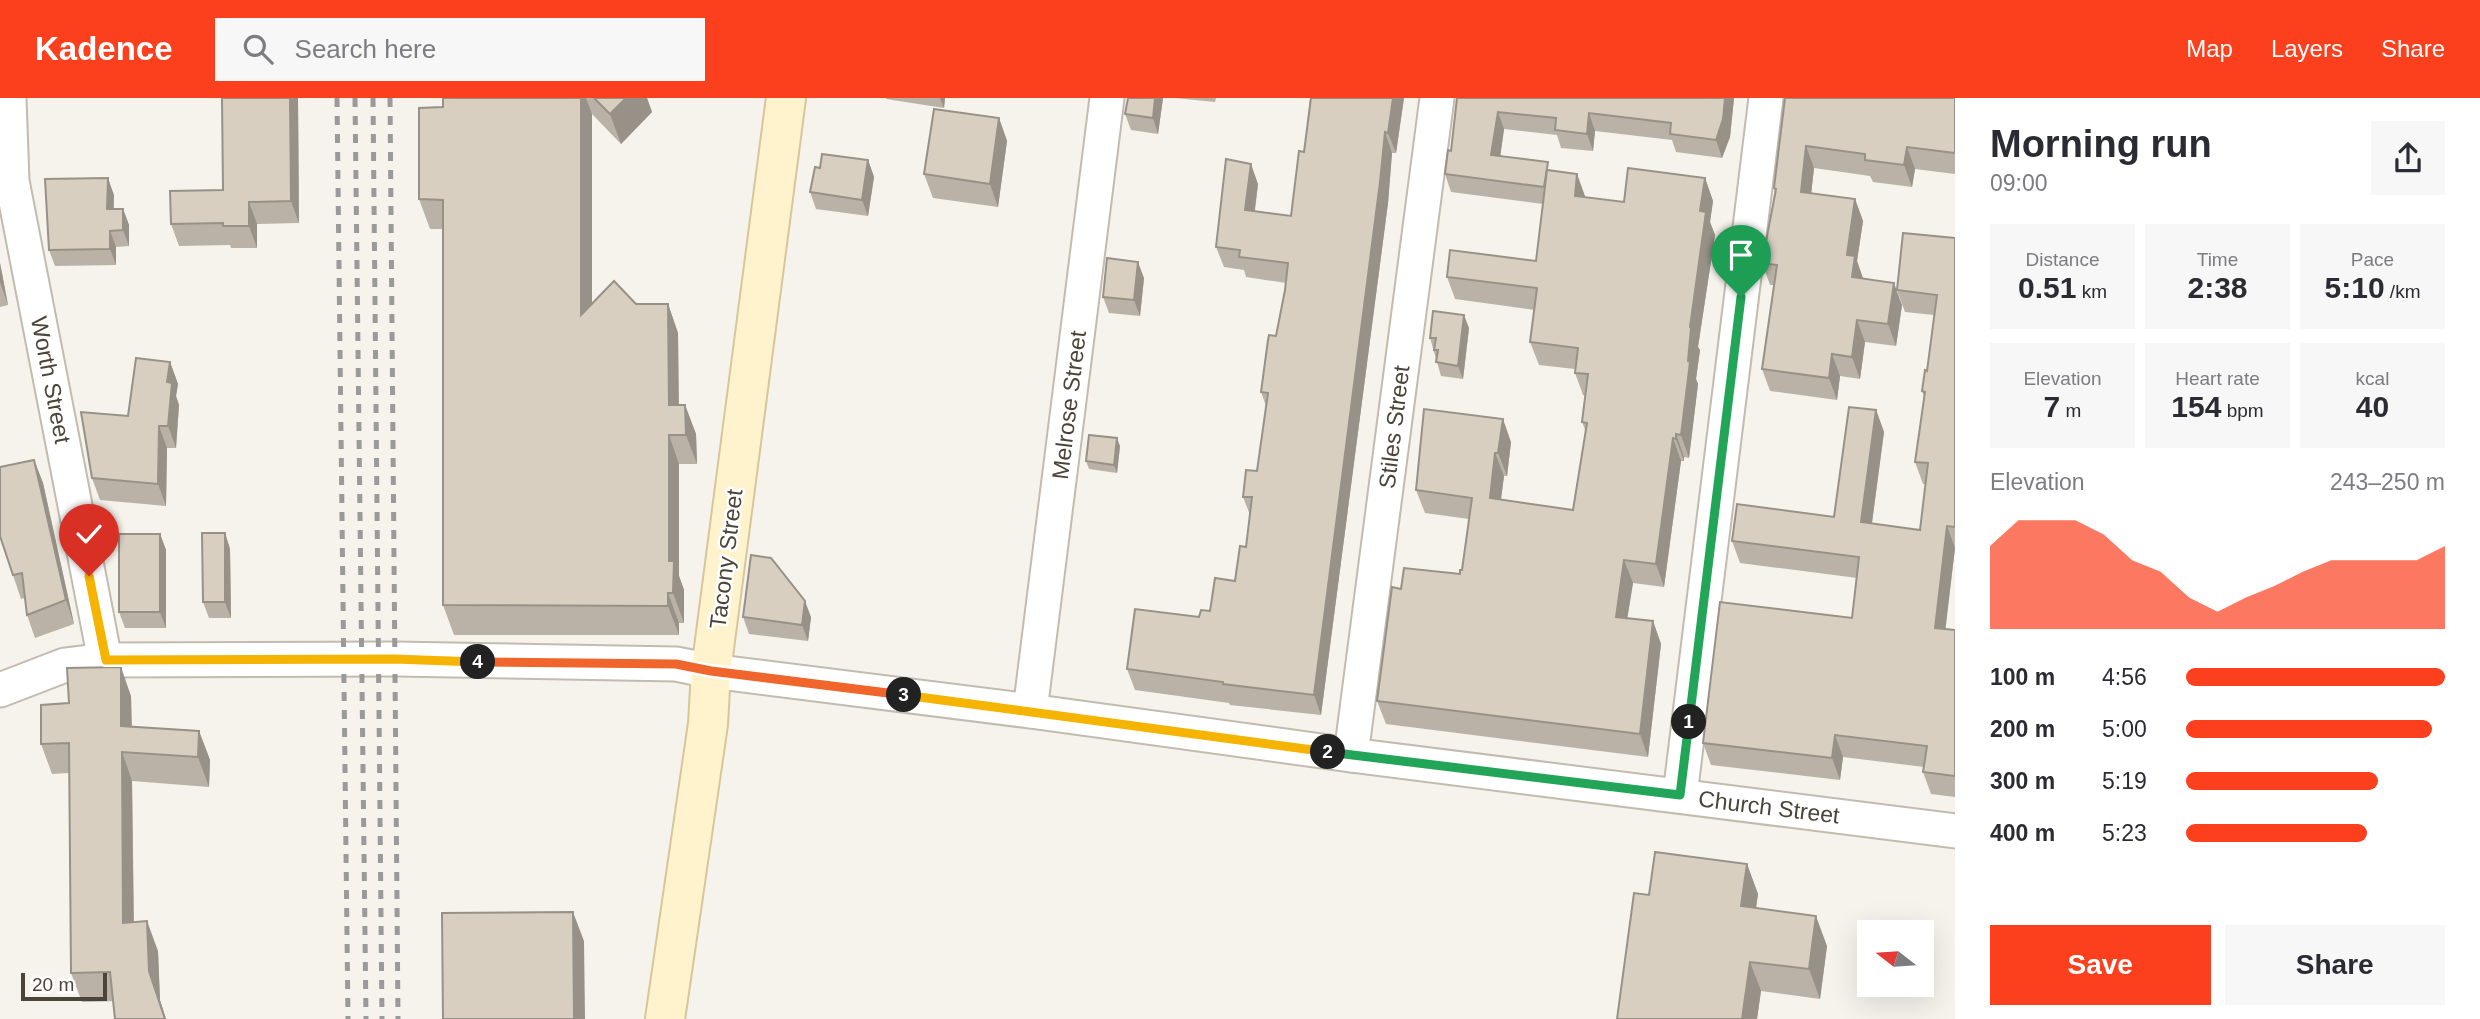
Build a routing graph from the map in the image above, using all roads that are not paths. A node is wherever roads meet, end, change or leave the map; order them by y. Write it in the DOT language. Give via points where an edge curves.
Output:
graph roads {
  1 [pos="9,98"];
  2 [pos="786,98"];
  3 [pos="1107,98"];
  4 [pos="1437,98"];
  5 [pos="1766,98"];
  6 [pos="106,660"];
  7 [pos="711,671"];
  8 [pos="0,690"];
  9 [pos="1030,711"];
  10 [pos="1351,755"];
  11 [pos="1680,795"];
  12 [pos="1955,831"];
  13 [pos="665,1019"];
  1 -- 6 [label="street, Worth Street" via="12,181"];
  2 -- 7 [label="main road, Tacony Street"];
  3 -- 9 [label="street, Melrose Street"];
  4 -- 10 [label="street, Stiles Street"];
  5 -- 11 [label="street"];
  6 -- 7 [label="street, Church Street" via="676,664"];
  6 -- 8 [label="street, Church Street" via="65,665"];
  7 -- 9 [label="street, Church Street"];
  7 -- 13 [label="main road, Tacony Street" via="708,724"];
  9 -- 10 [label="street, Church Street"];
  10 -- 11 [label="street, Church Street"];
  11 -- 12 [label="street, Church Street"];
}
